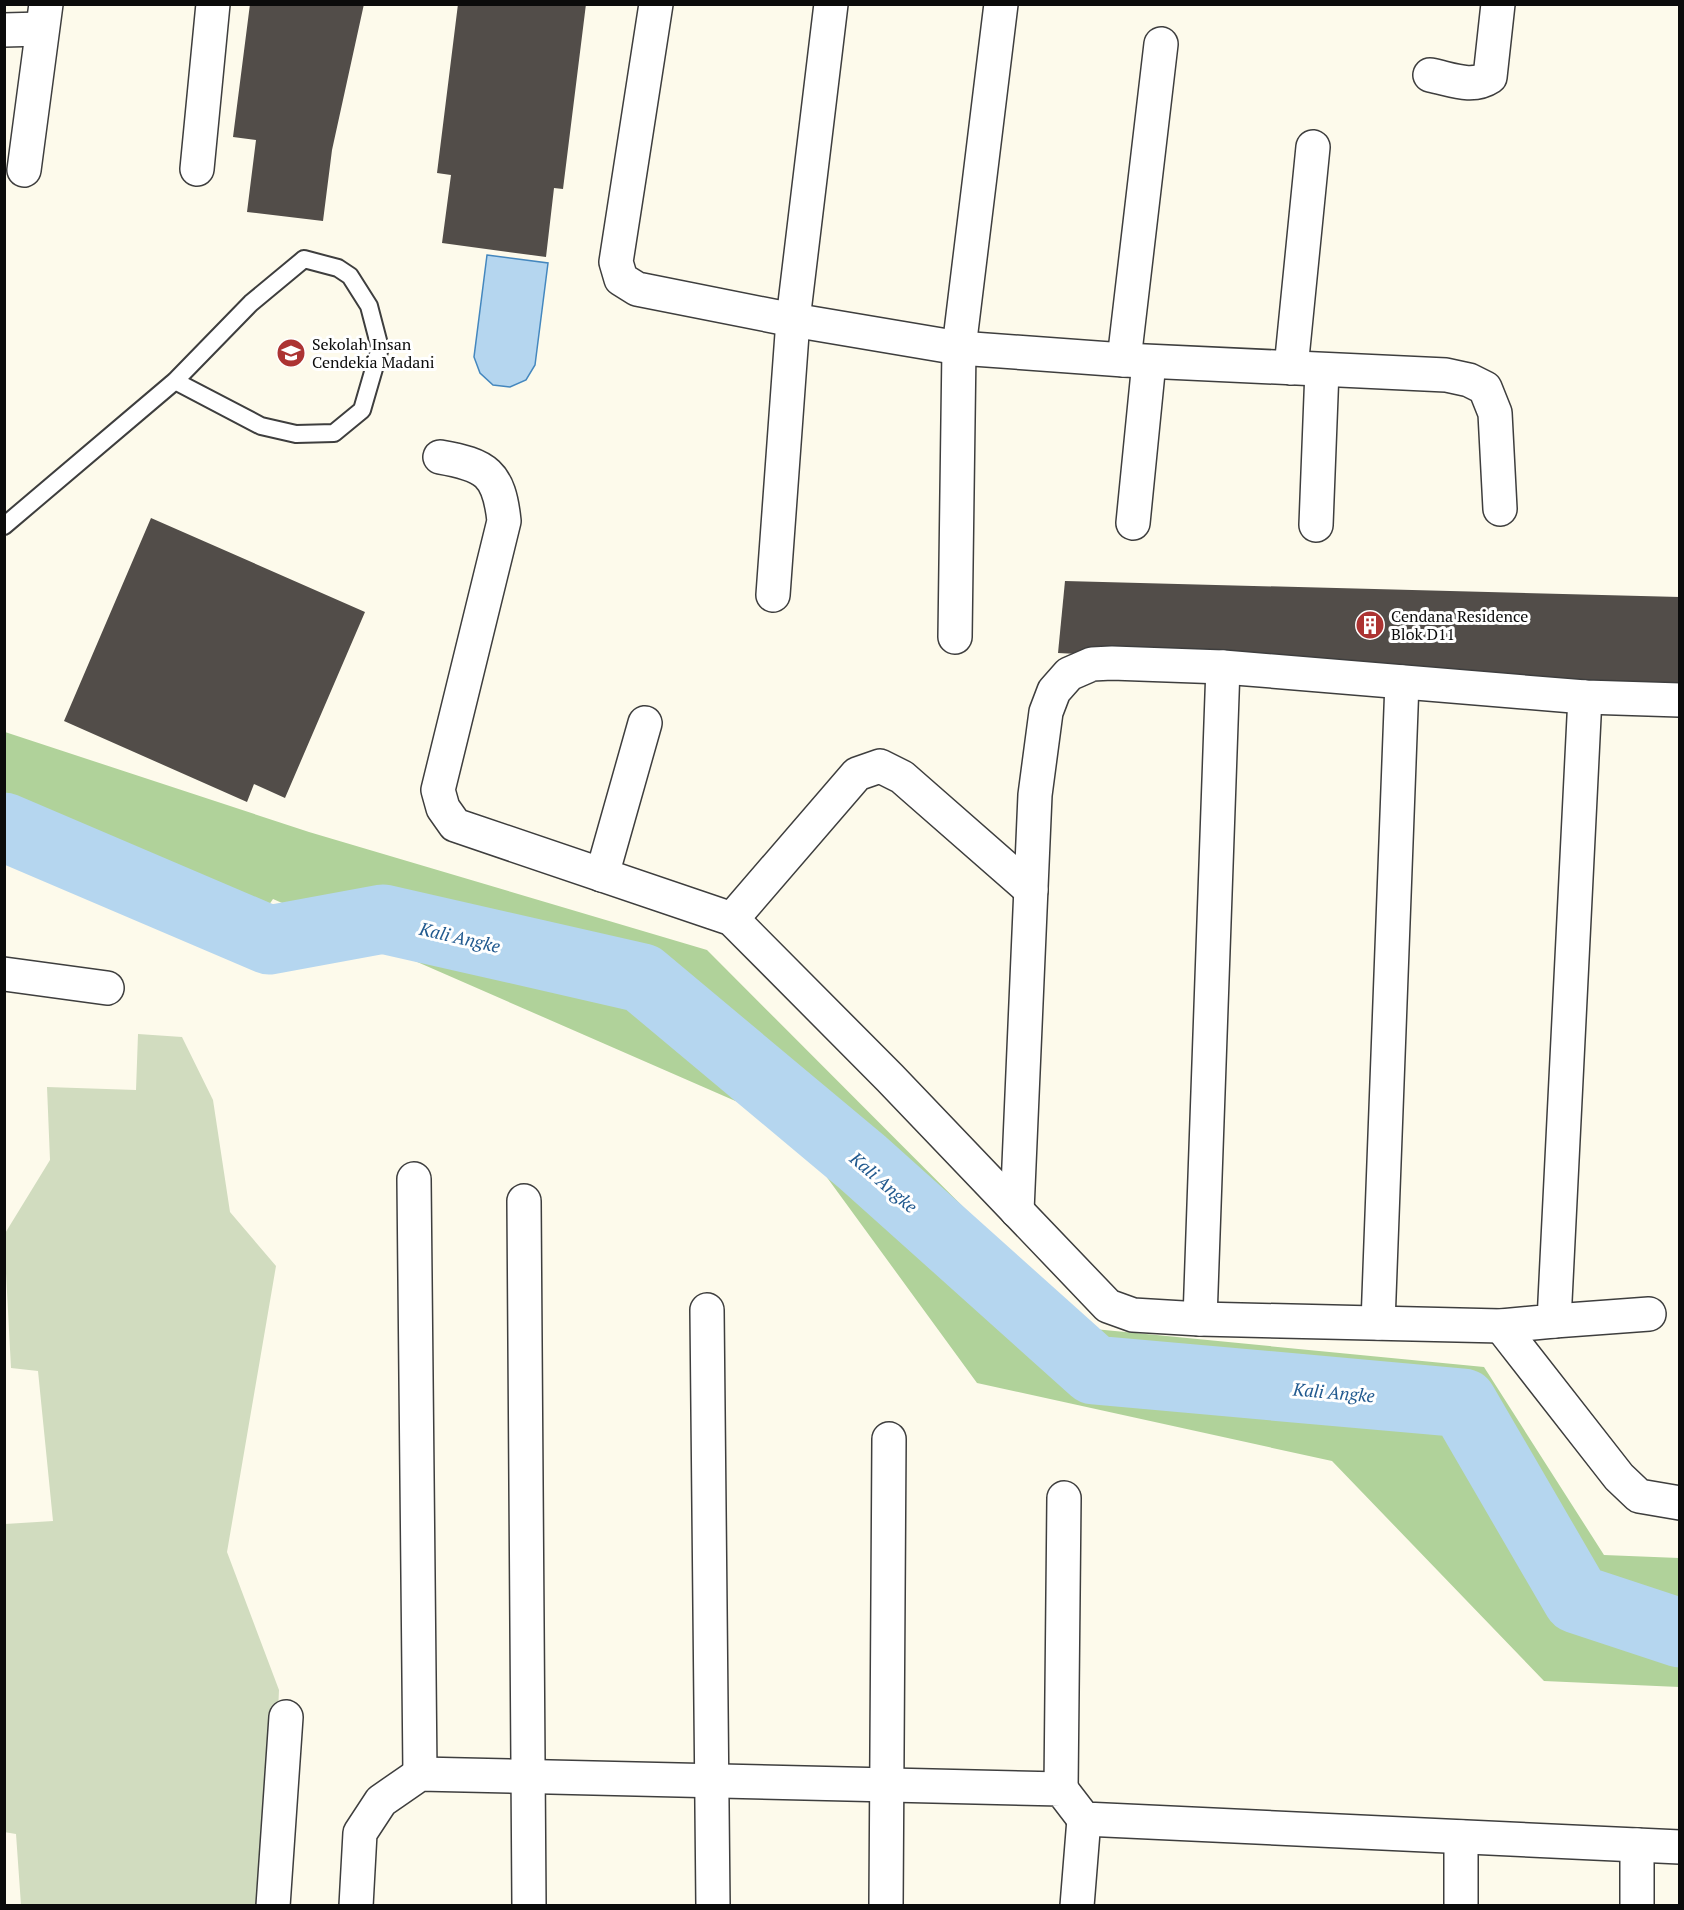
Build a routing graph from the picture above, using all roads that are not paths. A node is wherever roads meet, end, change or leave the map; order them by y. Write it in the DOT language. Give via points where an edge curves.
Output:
graph roads {
  1 [pos="213,4"];
  2 [pos="656,4"];
  3 [pos="831,4"];
  4 [pos="1001,4"];
  5 [pos="1498,4"];
  6 [pos="44,17"];
  7 [pos="4,30"];
  8 [pos="1161,44"];
  9 [pos="1430,75"];
  10 [pos="1313,147"];
  11 [pos="24,170"];
  12 [pos="197,170"];
  13 [pos="793,320"];
  14 [pos="959,348"];
  15 [pos="1136,361"];
  16 [pos="1307,369"];
  17 [pos="175,381"];
  18 [pos="440,458"];
  19 [pos="1500,509"];
  20 [pos="1133,523"];
  21 [pos="1316,525"];
  22 [pos="4,526"];
  23 [pos="773,595"];
  24 [pos="956,637"];
  25 [pos="1222,667"];
  26 [pos="1402,682"];
  27 [pos="1585,697"];
  28 [pos="1680,700"];
  29 [pos="645,723"];
  30 [pos="602,875"];
  31 [pos="1031,890"];
  32 [pos="732,919"];
  33 [pos="4,974"];
  34 [pos="107,988"];
  35 [pos="414,1179"];
  36 [pos="524,1201"];
  37 [pos="1017,1211"];
  38 [pos="707,1310"];
  39 [pos="1649,1314"];
  40 [pos="1200,1319"];
  41 [pos="1554,1320"];
  42 [pos="1378,1323"];
  43 [pos="1501,1326"];
  44 [pos="889,1438"];
  45 [pos="1064,1498"];
  46 [pos="1680,1503"];
  47 [pos="286,1717"];
  48 [pos="420,1774"];
  49 [pos="529,1776"];
  50 [pos="713,1781"];
  51 [pos="886,1785"];
  52 [pos="1061,1789"];
  53 [pos="1084,1819"];
  54 [pos="1461,1837"];
  55 [pos="1636,1845"];
  56 [pos="1680,1847"];
  57 [pos="273,1905"];
  58 [pos="356,1905"];
  59 [pos="529,1905"];
  60 [pos="713,1905"];
  61 [pos="886,1905"];
  62 [pos="1077,1905"];
  63 [pos="1461,1905"];
  64 [pos="1637,1905"];
  1 -- 12 [label="street"];
  2 -- 13 [label="street" via="616,262 621,279 637,289"];
  3 -- 13 [label="street"];
  4 -- 14 [label="street"];
  5 -- 9 [label="street" via="1490,77 1473,84"];
  6 -- 7 [label="street"];
  6 -- 11 [label="street"];
  8 -- 15 [label="street"];
  10 -- 16 [label="street"];
  13 -- 14 [label="street"];
  13 -- 23 [label="street"];
  14 -- 15 [label="street"];
  14 -- 24 [label="street"];
  15 -- 16 [label="street"];
  15 -- 20 [label="street"];
  16 -- 19 [label="street" via="1446,375 1485,388 1495,413"];
  16 -- 21 [label="street"];
  17 -- 17 [label="lane" via="251,303 304,259 338,268 350,276 369,306 380,348 362,410 334,433 296,434 261,426"];
  17 -- 22 [label="lane"];
  18 -- 30 [label="street" via="466,462 490,475 501,496 504,521 438,790 443,808 455,825"];
  25 -- 26 [label="street"];
  25 -- 31 [label="street" via="1092,664 1069,675 1054,692 1046,712 1035,795"];
  25 -- 40 [label="street"];
  26 -- 27 [label="street"];
  26 -- 42 [label="street"];
  27 -- 28 [label="street"];
  27 -- 41 [label="street"];
  29 -- 30 [label="street"];
  30 -- 32 [label="street"];
  31 -- 32 [label="street" via="902,777 880,766 857,774"];
  31 -- 37 [label="street"];
  32 -- 37 [label="street"];
  33 -- 34 [label="street"];
  35 -- 48 [label="street"];
  36 -- 49 [label="street"];
  37 -- 40 [label="street" via="1108,1306 1133,1315"];
  38 -- 50 [label="street"];
  39 -- 41 [label="street"];
  40 -- 42 [label="street"];
  41 -- 43 [label="street"];
  42 -- 43 [label="street"];
  43 -- 46 [label="street" via="1619,1477 1639,1496"];
  44 -- 51 [label="street"];
  45 -- 52 [label="street"];
  47 -- 57 [label="street"];
  48 -- 49 [label="street"];
  48 -- 58 [label="street" via="381,1801 360,1833"];
  49 -- 50 [label="street"];
  49 -- 59 [label="street"];
  50 -- 51 [label="street"];
  50 -- 60 [label="street"];
  51 -- 52 [label="street"];
  51 -- 61 [label="street"];
  52 -- 53 [label="street"];
  53 -- 54 [label="street"];
  53 -- 62 [label="street"];
  54 -- 55 [label="street"];
  54 -- 63 [label="street"];
  55 -- 56 [label="street"];
  55 -- 64 [label="street"];
}
